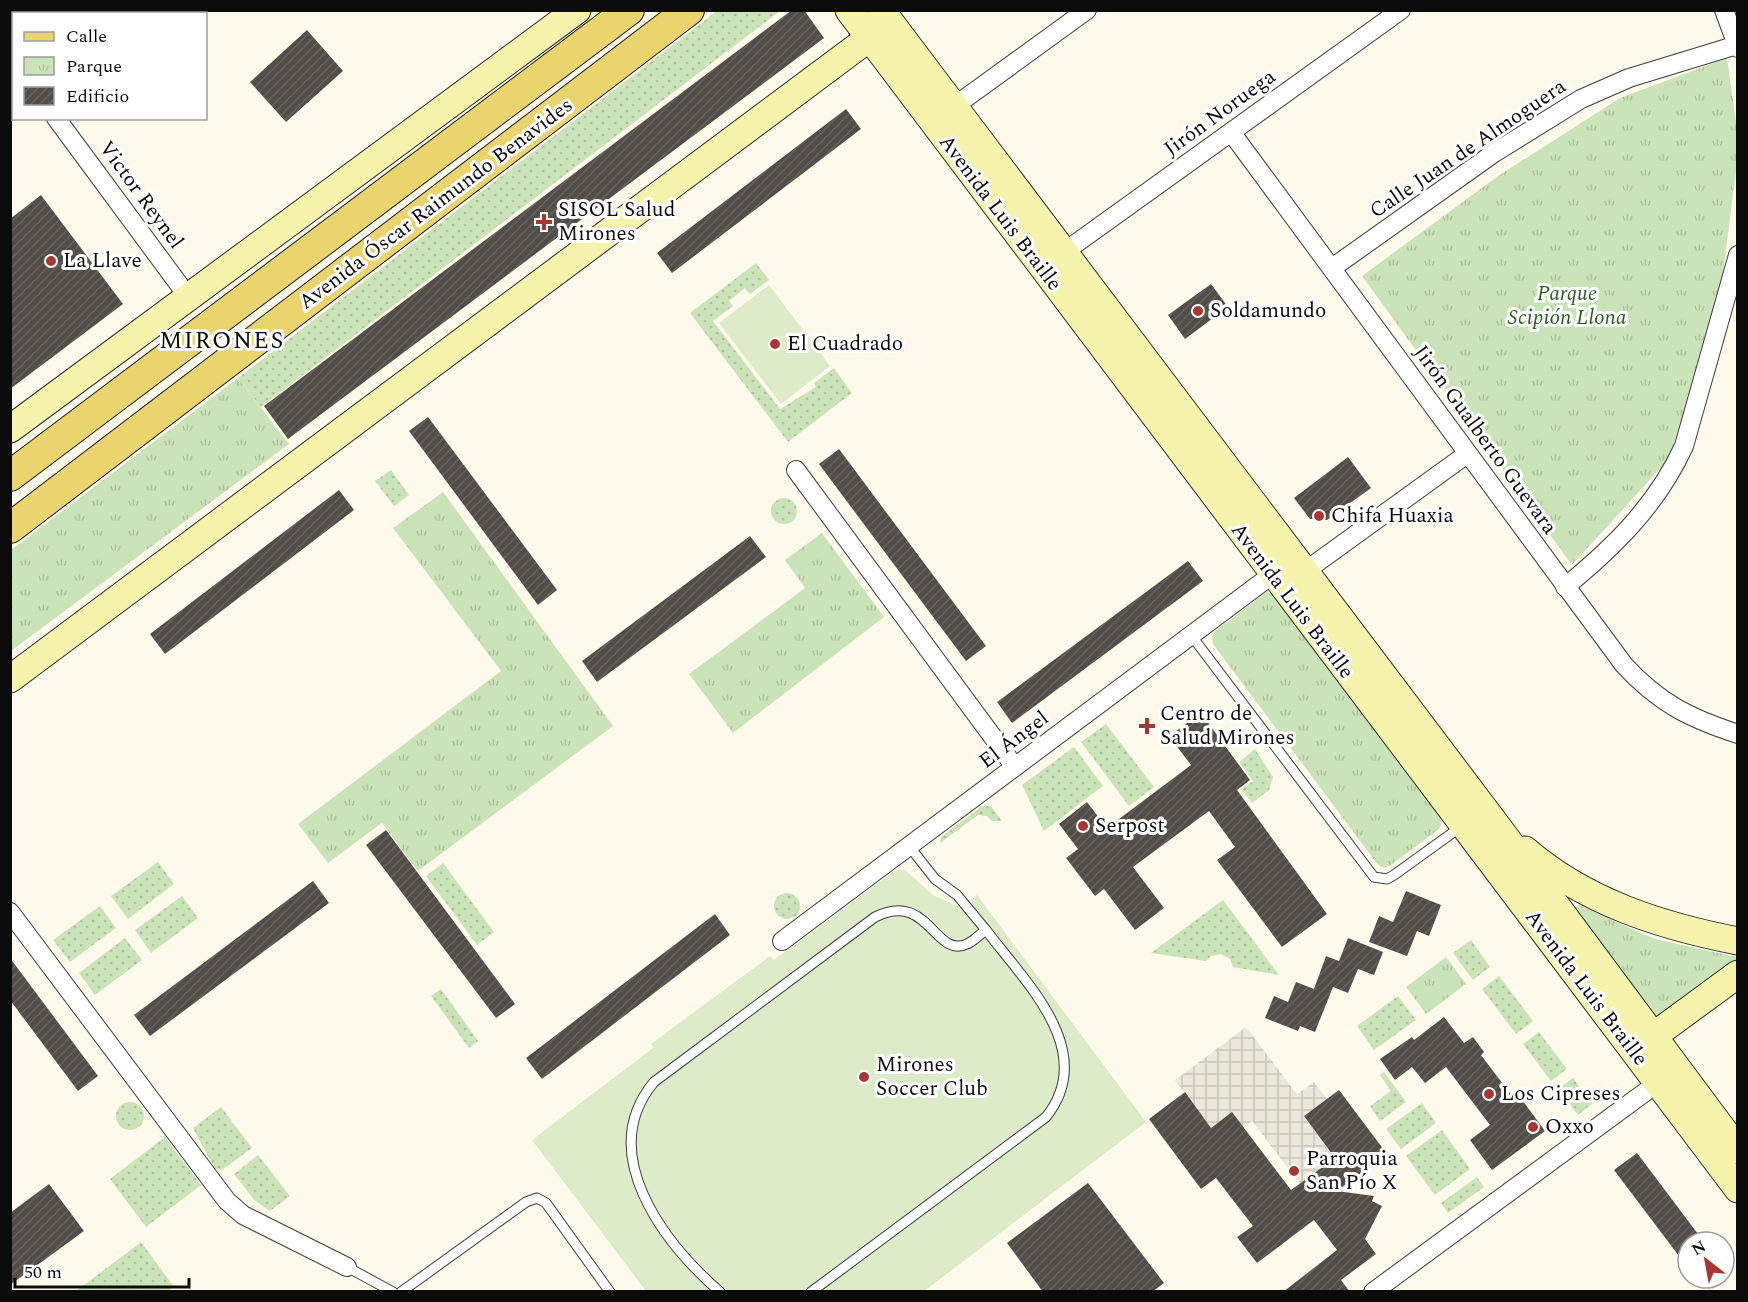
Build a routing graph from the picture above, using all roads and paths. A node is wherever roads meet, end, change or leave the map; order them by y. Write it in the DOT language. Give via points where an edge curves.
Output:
graph roads {
  1 [pos="577,10"];
  2 [pos="629,10"];
  3 [pos="689,10"];
  4 [pos="849,10"];
  5 [pos="881,10"];
  6 [pos="1087,10"];
  7 [pos="1401,10"];
  8 [pos="1724,10"];
  9 [pos="869,38"];
  10 [pos="1737,46"];
  11 [pos="943,114"];
  12 [pos="57,120"];
  13 [pos="1231,132"];
  14 [pos="1064,252"];
  15 [pos="1737,255"];
  16 [pos="1332,268"];
  17 [pos="1735,277"];
  18 [pos="189,298"];
  19 [pos="10,429"];
  20 [pos="1467,454"];
  21 [pos="796,470"];
  22 [pos="10,476"];
  23 [pos="10,528"];
  24 [pos="1304,572"];
  25 [pos="1273,574"];
  26 [pos="1565,587"];
  27 [pos="1191,635"];
  28 [pos="10,679"];
  29 [pos="1737,734"];
  30 [pos="1015,767"];
  31 [pos="1462,826"];
  32 [pos="1497,826"];
  33 [pos="909,846"];
  34 [pos="10,912"];
  35 [pos="986,930"];
  36 [pos="782,941"];
  37 [pos="1737,941"];
  38 [pos="1737,974"];
  39 [pos="1643,1044"];
  40 [pos="1667,1076"];
  41 [pos="1737,1150"];
  42 [pos="1737,1189"];
  43 [pos="347,1267"];
  44 [pos="393,1292"];
  45 [pos="401,1292"];
  46 [pos="610,1292"];
  47 [pos="720,1292"];
  48 [pos="811,1292"];
  49 [pos="1373,1292"];
  1 -- 18 [label="street"];
  2 -- 22 [label="main road, Avenida Óscar Raimundo Benavides"];
  3 -- 23 [label="main road, Avenida Óscar Raimundo Benavides"];
  4 -- 9 [label="street, Avenida Luis Braille"];
  5 -- 11 [label="street, Avenida Luis Braille"];
  6 -- 11 [label="street"];
  7 -- 13 [label="street, Jirón Noruega"];
  8 -- 10 [label="street"];
  9 -- 11 [label="street, Avenida Luis Braille"];
  9 -- 28 [label="street"];
  10 -- 16 [label="street, Calle Juan de Almoguera" via="1639,74 1581,99 1494,153"];
  11 -- 14 [label="street, Avenida Luis Braille"];
  11 -- 25 [label="street, Avenida Luis Braille"];
  12 -- 18 [label="street, Victor Reynel"];
  13 -- 14 [label="street, Jirón Noruega"];
  13 -- 16 [label="street, Jirón Gualberto Guevara"];
  14 -- 24 [label="street, Avenida Luis Braille"];
  15 -- 17 [label="street"];
  16 -- 20 [label="street, Jirón Gualberto Guevara"];
  17 -- 26 [label="street" via="1684,446 1671,475 1623,536"];
  18 -- 19 [label="street"];
  20 -- 24 [label="street"];
  20 -- 26 [label="street, Jirón Gualberto Guevara"];
  21 -- 30 [label="street"];
  24 -- 25 [label="street"];
  24 -- 32 [label="street, Avenida Luis Braille"];
  25 -- 27 [label="street, El Ángel"];
  25 -- 31 [label="street, Avenida Luis Braille"];
  26 -- 29 [label="street, Jirón Gualberto Guevara" via="1646,689 1674,709"];
  27 -- 30 [label="street, El Ángel"];
  27 -- 31 [label="lane" via="1374,877 1387,879 1394,875"];
  30 -- 33 [label="street, El Ángel"];
  31 -- 39 [label="street, Avenida Luis Braille"];
  32 -- 37 [label="street" via="1546,867 1631,914 1693,933"];
  32 -- 39 [label="street, Avenida Luis Braille"];
  33 -- 35 [label="lane" via="934,879 957,895"];
  33 -- 36 [label="street, El Ángel"];
  34 -- 43 [label="street" via="227,1201 243,1215"];
  35 -- 47 [label="lane" via="967,944 954,946 911,912 886,911 654,1082 640,1098 634,1115 632,1145 638,1179 648,1204 676,1248"];
  35 -- 48 [label="lane" via="1042,1004 1063,1044 1065,1083 1058,1102 1046,1117"];
  38 -- 39 [label="street"];
  39 -- 40 [label="street, Avenida Luis Braille"];
  40 -- 41 [label="street, Avenida Luis Braille"];
  40 -- 42 [label="street, Avenida Luis Braille"];
  40 -- 49 [label="street"];
  43 -- 44 [label="lane"];
  45 -- 46 [label="lane" via="537,1198 546,1203"];
}
